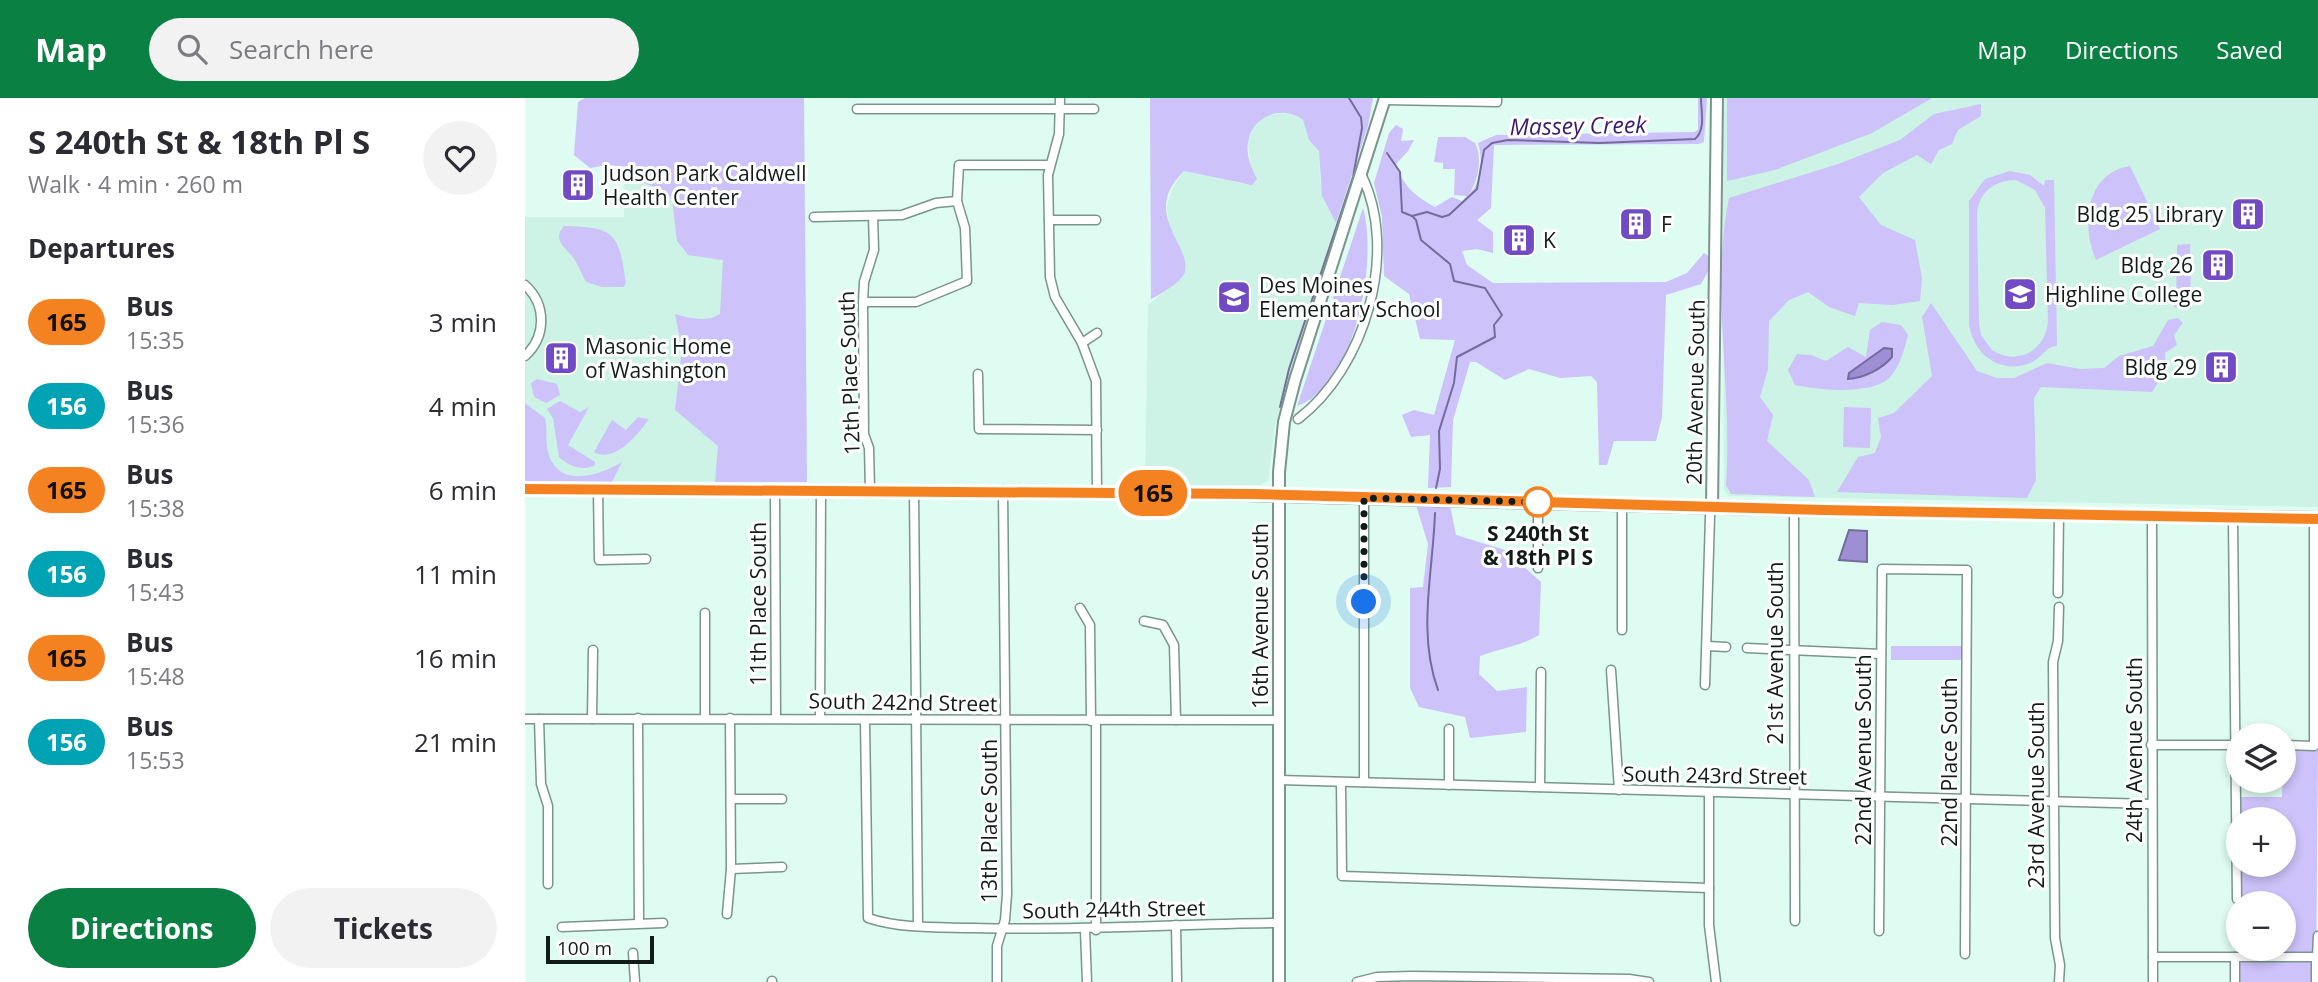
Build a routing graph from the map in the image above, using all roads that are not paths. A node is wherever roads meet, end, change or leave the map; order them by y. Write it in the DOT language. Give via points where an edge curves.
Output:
graph roads {
  1 [pos="1060,98"];
  2 [pos="1717,98"];
  3 [pos="1385,99"];
  4 [pos="1497,100"];
  5 [pos="857,109"];
  6 [pos="1059,109"];
  7 [pos="1094,109"];
  8 [pos="1050,165"];
  9 [pos="1362,176"];
  10 [pos="957,201"];
  11 [pos="873,216"];
  12 [pos="814,218"];
  13 [pos="1049,220"];
  14 [pos="1096,220"];
  15 [pos="525,285"];
  16 [pos="863,302"];
  17 [pos="1097,334"];
  18 [pos="1082,343"];
  19 [pos="525,356"];
  20 [pos="978,374"];
  21 [pos="1298,419"];
  22 [pos="1097,430"];
  23 [pos="525,489"];
  24 [pos="598,489"];
  25 [pos="775,489"];
  26 [pos="870,489"];
  27 [pos="821,490"];
  28 [pos="914,490"];
  29 [pos="1003,491"];
  30 [pos="1097,492"];
  31 [pos="1279,495"];
  32 [pos="1364,498"];
  33 [pos="1538,502"];
  34 [pos="1622,504"];
  35 [pos="1713,507"];
  36 [pos="1794,510"];
  37 [pos="2059,515"];
  38 [pos="2152,518"];
  39 [pos="2233,519"];
  40 [pos="2316,519"];
  41 [pos="646,559"];
  42 [pos="1538,568"];
  43 [pos="1967,570"];
  44 [pos="2058,593"];
  45 [pos="2059,607"];
  46 [pos="1080,608"];
  47 [pos="705,613"];
  48 [pos="1144,621"];
  49 [pos="1622,630"];
  50 [pos="1707,646"];
  51 [pos="1725,647"];
  52 [pos="1747,648"];
  53 [pos="1792,649"];
  54 [pos="593,650"];
  55 [pos="1881,654"];
  56 [pos="1611,670"];
  57 [pos="1541,672"];
  58 [pos="1705,685"];
  59 [pos="638,718"];
  60 [pos="705,718"];
  61 [pos="730,718"];
  62 [pos="776,718"];
  63 [pos="820,718"];
  64 [pos="525,719"];
  65 [pos="539,719"];
  66 [pos="592,719"];
  67 [pos="1007,720"];
  68 [pos="1094,720"];
  69 [pos="1175,720"];
  70 [pos="1280,720"];
  71 [pos="866,721"];
  72 [pos="916,721"];
  73 [pos="2237,723"];
  74 [pos="1449,729"];
  75 [pos="2151,745"];
  76 [pos="2226,745"];
  77 [pos="2296,745"];
  78 [pos="1279,780"];
  79 [pos="1341,782"];
  80 [pos="1364,782"];
  81 [pos="1450,785"];
  82 [pos="1540,788"];
  83 [pos="1619,790"];
  84 [pos="1709,792"];
  85 [pos="2237,793"];
  86 [pos="1793,794"];
  87 [pos="1879,797"];
  88 [pos="731,799"];
  89 [pos="782,799"];
  90 [pos="1967,800"];
  91 [pos="2054,801"];
  92 [pos="2150,804"];
  93 [pos="782,867"];
  94 [pos="731,869"];
  95 [pos="548,884"];
  96 [pos="1709,888"];
  97 [pos="2237,891"];
  98 [pos="727,914"];
  99 [pos="1795,921"];
  100 [pos="639,923"];
  101 [pos="663,923"];
  102 [pos="1279,923"];
  103 [pos="1176,925"];
  104 [pos="918,926"];
  105 [pos="562,927"];
  106 [pos="1002,929"];
  107 [pos="1085,930"];
  108 [pos="1096,930"];
  109 [pos="1879,931"];
  110 [pos="2318,936"];
  111 [pos="633,953"];
  112 [pos="1965,954"];
  113 [pos="2153,957"];
  114 [pos="2226,957"];
  115 [pos="2296,957"];
  116 [pos="2317,957"];
  117 [pos="2235,961"];
  118 [pos="1412,979"];
  119 [pos="1493,979"];
  120 [pos="635,982"];
  121 [pos="997,982"];
  122 [pos="1087,982"];
  123 [pos="1177,982"];
  124 [pos="1279,982"];
  125 [pos="1357,982"];
  126 [pos="1649,982"];
  127 [pos="1716,982"];
  128 [pos="2059,982"];
  129 [pos="2153,982"];
  130 [pos="2235,982"];
  131 [pos="2316,982"];
  1 -- 6 [label="street"];
  2 -- 35 [label="main road, 20th Avenue South"];
  3 -- 4 [label="street"];
  3 -- 9 [label="main road, 16th Avenue South"];
  5 -- 6 [label="street"];
  6 -- 7 [label="street"];
  6 -- 8 [label="street" via="1059,134"];
  8 -- 10 [label="street" via="959,164"];
  8 -- 13 [label="street"];
  9 -- 21 [label="street" via="1376,237 1370,296 1342,368 1322,398"];
  9 -- 31 [label="main road, 16th Avenue South" via="1290,399"];
  10 -- 11 [label="street" via="902,215"];
  10 -- 16 [label="street" via="965,228 967,281 916,302"];
  11 -- 12 [label="street"];
  11 -- 16 [label="street, 12th Place South" via="874,250 863,282"];
  13 -- 14 [label="street"];
  13 -- 18 [label="street" via="1052,286"];
  15 -- 19 [label="street" via="540,306 541,322 537,341"];
  16 -- 26 [label="street, 12th Place South" via="864,435 869,448"];
  17 -- 18 [label="street"];
  18 -- 22 [label="street" via="1097,381"];
  20 -- 22 [label="street" via="979,429"];
  22 -- 30 [label="street"];
  23 -- 24 [label="main road"];
  24 -- 25 [label="main road"];
  24 -- 41 [label="street" via="599,560"];
  25 -- 27 [label="main road"];
  25 -- 62 [label="street, 11th Place South"];
  26 -- 27 [label="main road"];
  26 -- 28 [label="main road"];
  27 -- 63 [label="street"];
  28 -- 29 [label="main road"];
  28 -- 72 [label="street"];
  29 -- 30 [label="main road"];
  29 -- 67 [label="street, 13th Place South"];
  30 -- 31 [label="main road"];
  31 -- 32 [label="main road"];
  31 -- 70 [label="main road, 16th Avenue South"];
  32 -- 33 [label="main road"];
  32 -- 80 [label="street"];
  33 -- 34 [label="main road"];
  33 -- 42 [label="street"];
  34 -- 35 [label="main road"];
  34 -- 49 [label="street"];
  35 -- 36 [label="main road"];
  35 -- 50 [label="street, 20th Avenue South"];
  36 -- 37 [label="main road"];
  36 -- 53 [label="street, 21st Avenue South"];
  37 -- 38 [label="main road"];
  37 -- 44 [label="street"];
  38 -- 39 [label="main road"];
  38 -- 75 [label="street, 24th Avenue South"];
  39 -- 40 [label="main road"];
  39 -- 73 [label="street"];
  40 -- 77 [label="street" via="2314,746"];
  43 -- 55 [label="street, 22nd Avenue South" via="1882,569"];
  43 -- 90 [label="street, 22nd Place South"];
  45 -- 91 [label="street, 23rd Avenue South" via="2053,662"];
  46 -- 68 [label="street" via="1090,625"];
  47 -- 60 [label="street"];
  48 -- 69 [label="street" via="1163,625 1173,641"];
  50 -- 51 [label="street"];
  50 -- 58 [label="street, 20th Avenue South"];
  52 -- 53 [label="street"];
  53 -- 55 [label="street"];
  53 -- 86 [label="street, 21st Avenue South"];
  54 -- 66 [label="street"];
  55 -- 87 [label="street, 22nd Avenue South"];
  56 -- 83 [label="street"];
  57 -- 82 [label="street"];
  59 -- 60 [label="street, South 242nd Street"];
  59 -- 66 [label="street, South 242nd Street"];
  59 -- 100 [label="street"];
  60 -- 61 [label="street, South 242nd Street"];
  61 -- 62 [label="street, South 242nd Street"];
  61 -- 88 [label="street"];
  62 -- 63 [label="street, South 242nd Street"];
  63 -- 71 [label="street, South 242nd Street"];
  64 -- 65 [label="street, South 242nd Street"];
  65 -- 66 [label="street, South 242nd Street"];
  65 -- 95 [label="street" via="541,784 548,806"];
  67 -- 68 [label="street, South 242nd Street"];
  67 -- 72 [label="street, South 242nd Street"];
  67 -- 106 [label="street, 13th Place South" via="1007,906"];
  68 -- 69 [label="street, South 242nd Street"];
  68 -- 108 [label="street"];
  69 -- 70 [label="street, South 242nd Street"];
  70 -- 78 [label="main road, 16th Avenue South"];
  71 -- 72 [label="street, South 242nd Street"];
  71 -- 104 [label="street, South 244th Street" via="868,918"];
  72 -- 104 [label="street"];
  74 -- 81 [label="street"];
  75 -- 76 [label="street"];
  75 -- 92 [label="street, 24th Avenue South"];
  78 -- 79 [label="street, South 243rd Street"];
  78 -- 102 [label="main road, 16th Avenue South"];
  79 -- 80 [label="street, South 243rd Street"];
  79 -- 96 [label="street" via="1342,876"];
  80 -- 81 [label="street, South 243rd Street"];
  81 -- 82 [label="street, South 243rd Street"];
  82 -- 83 [label="street, South 243rd Street"];
  83 -- 84 [label="street, South 243rd Street"];
  84 -- 86 [label="street, South 243rd Street"];
  84 -- 96 [label="street"];
  85 -- 97 [label="street"];
  86 -- 87 [label="street, South 243rd Street"];
  86 -- 99 [label="street, 21st Avenue South"];
  87 -- 90 [label="street, South 243rd Street"];
  87 -- 109 [label="street, 22nd Avenue South"];
  88 -- 89 [label="street"];
  88 -- 94 [label="street"];
  90 -- 91 [label="street, South 243rd Street"];
  90 -- 112 [label="street, 22nd Place South"];
  91 -- 92 [label="street, South 243rd Street"];
  91 -- 128 [label="street, 23rd Avenue South"];
  92 -- 113 [label="street, 24th Avenue South"];
  93 -- 94 [label="street"];
  94 -- 98 [label="street"];
  96 -- 127 [label="street"];
  100 -- 101 [label="street"];
  100 -- 105 [label="street"];
  102 -- 103 [label="street, South 244th Street"];
  102 -- 124 [label="main road, 16th Avenue South"];
  103 -- 108 [label="street, South 244th Street"];
  103 -- 123 [label="street"];
  104 -- 106 [label="street, South 244th Street"];
  106 -- 107 [label="street, South 244th Street"];
  106 -- 121 [label="street, 13th Place South"];
  107 -- 108 [label="street, South 244th Street"];
  107 -- 122 [label="street"];
  110 -- 116 [label="street"];
  111 -- 120 [label="street"];
  113 -- 114 [label="street"];
  113 -- 129 [label="street, 24th Avenue South"];
  115 -- 116 [label="street"];
  116 -- 131 [label="street"];
  117 -- 130 [label="street"];
  118 -- 119 [label="street"];
  118 -- 125 [label="street" via="1377,977"];
  119 -- 126 [label="street"];
}
